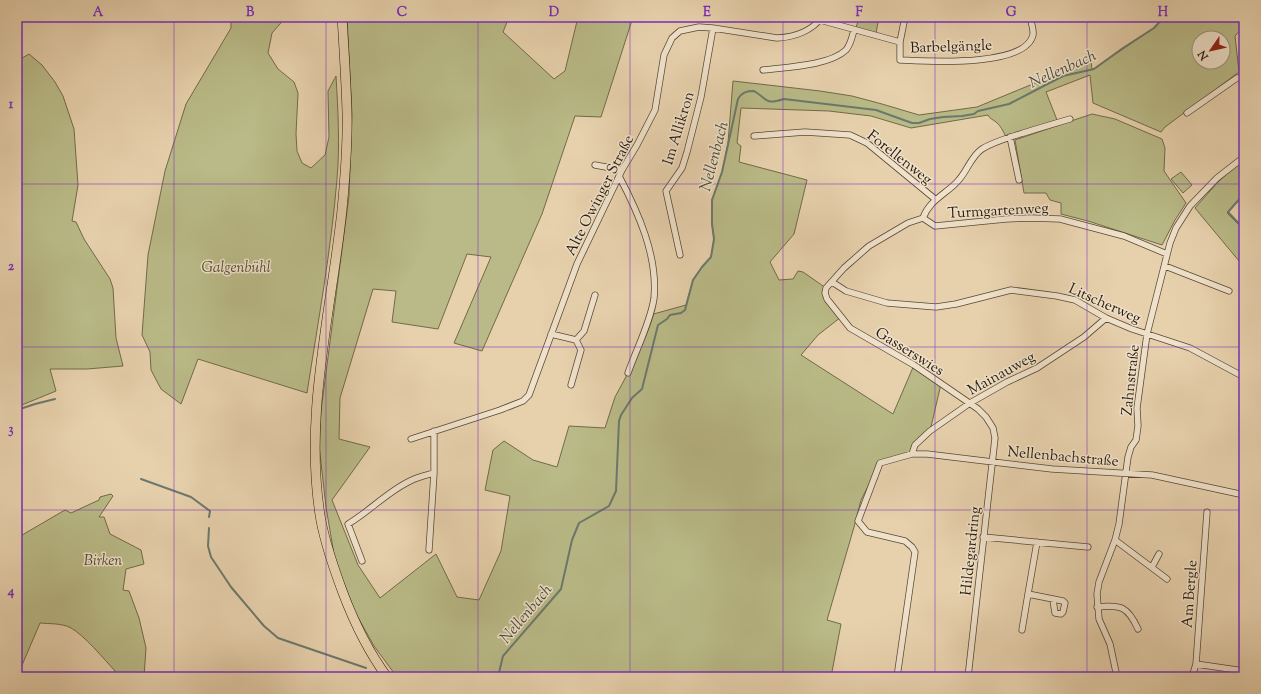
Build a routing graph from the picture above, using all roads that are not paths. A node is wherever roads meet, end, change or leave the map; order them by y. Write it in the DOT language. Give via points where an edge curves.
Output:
graph roads {
  1 [pos="342,17"];
  2 [pos="905,17"];
  3 [pos="1030,17"];
  4 [pos="821,19"];
  5 [pos="714,28"];
  6 [pos="854,30"];
  7 [pos="900,42"];
  8 [pos="763,70"];
  9 [pos="1244,77"];
  10 [pos="1187,113"];
  11 [pos="1070,119"];
  12 [pos="754,136"];
  13 [pos="1010,137"];
  14 [pos="1244,157"];
  15 [pos="595,165"];
  16 [pos="622,170"];
  17 [pos="619,176"];
  18 [pos="1019,180"];
  19 [pos="935,199"];
  20 [pos="923,218"];
  21 [pos="1167,254"];
  22 [pos="680,255"];
  23 [pos="1165,266"];
  24 [pos="832,282"];
  25 [pos="1228,291"];
  26 [pos="595,295"];
  27 [pos="1106,318"];
  28 [pos="551,334"];
  29 [pos="1147,334"];
  30 [pos="576,340"];
  31 [pos="628,373"];
  32 [pos="1244,377"];
  33 [pos="571,385"];
  34 [pos="970,404"];
  35 [pos="993,428"];
  36 [pos="434,430"];
  37 [pos="411,439"];
  38 [pos="912,454"];
  39 [pos="993,462"];
  40 [pos="434,473"];
  41 [pos="1127,473"];
  42 [pos="1244,495"];
  43 [pos="1207,512"];
  44 [pos="983,537"];
  45 [pos="1115,540"];
  46 [pos="1037,542"];
  47 [pos="1088,547"];
  48 [pos="429,550"];
  49 [pos="1159,554"];
  50 [pos="362,561"];
  51 [pos="1152,567"];
  52 [pos="1167,578"];
  53 [pos="1028,594"];
  54 [pos="1053,600"];
  55 [pos="1097,607"];
  56 [pos="1138,629"];
  57 [pos="1022,630"];
  58 [pos="1196,664"];
  59 [pos="1244,671"];
  60 [pos="387,677"];
  61 [pos="897,677"];
  62 [pos="968,677"];
  63 [pos="1117,677"];
  64 [pos="1192,677"];
  1 -- 60 [label="main road" via="347,146 342,212 316,412 318,498 326,543 336,575 366,643"];
  2 -- 7 [label="street"];
  3 -- 7 [label="street, Barbelgängle" via="1033,34 1027,45 1013,54 981,60 900,60"];
  4 -- 5 [label="street, Alte Owinger Straße" via="801,33 777,38"];
  4 -- 6 [label="street, Barbelgängle"];
  5 -- 16 [label="street, Alte Owinger Straße" via="680,30 672,38 664,55 655,110"];
  5 -- 22 [label="street, Im Allikron" via="687,152 682,168 666,191"];
  6 -- 7 [label="street, Barbelgängle"];
  6 -- 8 [label="street" via="851,43 833,58 817,63"];
  9 -- 10 [label="street" via="1237,78"];
  11 -- 13 [label="street"];
  12 -- 19 [label="street, Forellenweg" via="805,132 850,135 867,143"];
  13 -- 18 [label="street"];
  13 -- 19 [label="street" via="983,148 956,184"];
  14 -- 21 [label="street, Zahnstraße" via="1217,178 1190,206 1176,228"];
  15 -- 16 [label="street"];
  16 -- 17 [label="street, Alte Owinger Straße"];
  17 -- 28 [label="street, Alte Owinger Straße" via="577,264"];
  17 -- 31 [label="street" via="646,238 654,282 654,299 650,315"];
  19 -- 20 [label="street"];
  20 -- 21 [label="street, Turmgartenweg" via="935,226 1006,219 1060,219 1124,236"];
  20 -- 24 [label="street" via="908,223 869,246"];
  21 -- 23 [label="street, Zahnstraße"];
  23 -- 25 [label="street"];
  23 -- 29 [label="street, Zahnstraße"];
  24 -- 27 [label="street, Litscherweg" via="846,291 887,303 936,307 1011,290 1044,293 1075,300"];
  24 -- 34 [label="street, Gasserswies" via="824,293 850,328 914,365"];
  26 -- 30 [label="street" via="584,331"];
  27 -- 29 [label="street, Litscherweg"];
  27 -- 34 [label="street, Mainauweg" via="1084,337 1037,368"];
  28 -- 30 [label="street"];
  28 -- 36 [label="street, Alte Owinger Straße" via="531,391 523,401"];
  29 -- 32 [label="street, Litscherweg" via="1190,348"];
  29 -- 41 [label="street, Zahnstraße" via="1137,408 1136,440 1128,457"];
  30 -- 33 [label="street" via="581,350"];
  34 -- 35 [label="street, Gasserswies" via="986,417"];
  34 -- 38 [label="street, Mainauweg" via="930,431 915,445"];
  35 -- 39 [label="street, Hildegardring"];
  36 -- 37 [label="street, Alte Owinger Straße"];
  36 -- 40 [label="street"];
  38 -- 39 [label="street, Nellenbachstraße"];
  38 -- 61 [label="street, Nellenbachstraße" via="880,463 858,521 868,532 905,541 915,552"];
  39 -- 41 [label="street, Nellenbachstraße" via="1052,469"];
  39 -- 44 [label="street, Hildegardring"];
  40 -- 48 [label="street"];
  40 -- 50 [label="street" via="397,488 348,524"];
  41 -- 42 [label="street, Nellenbachstraße" via="1152,475"];
  41 -- 45 [label="street, Zahnstraße"];
  43 -- 58 [label="street, Am Bergle"];
  44 -- 46 [label="street"];
  44 -- 62 [label="street, Hildegardring"];
  45 -- 51 [label="street"];
  45 -- 55 [label="street, Zahnstraße" via="1099,582"];
  46 -- 47 [label="street"];
  46 -- 53 [label="street"];
  49 -- 51 [label="street"];
  51 -- 52 [label="street"];
  53 -- 54 [label="street"];
  53 -- 57 [label="street"];
  55 -- 56 [label="street" via="1112,605 1121,608 1130,614"];
  55 -- 63 [label="street, Zahnstraße" via="1099,619 1110,644"];
  58 -- 59 [label="street"];
  58 -- 64 [label="street, Am Bergle"];
}
